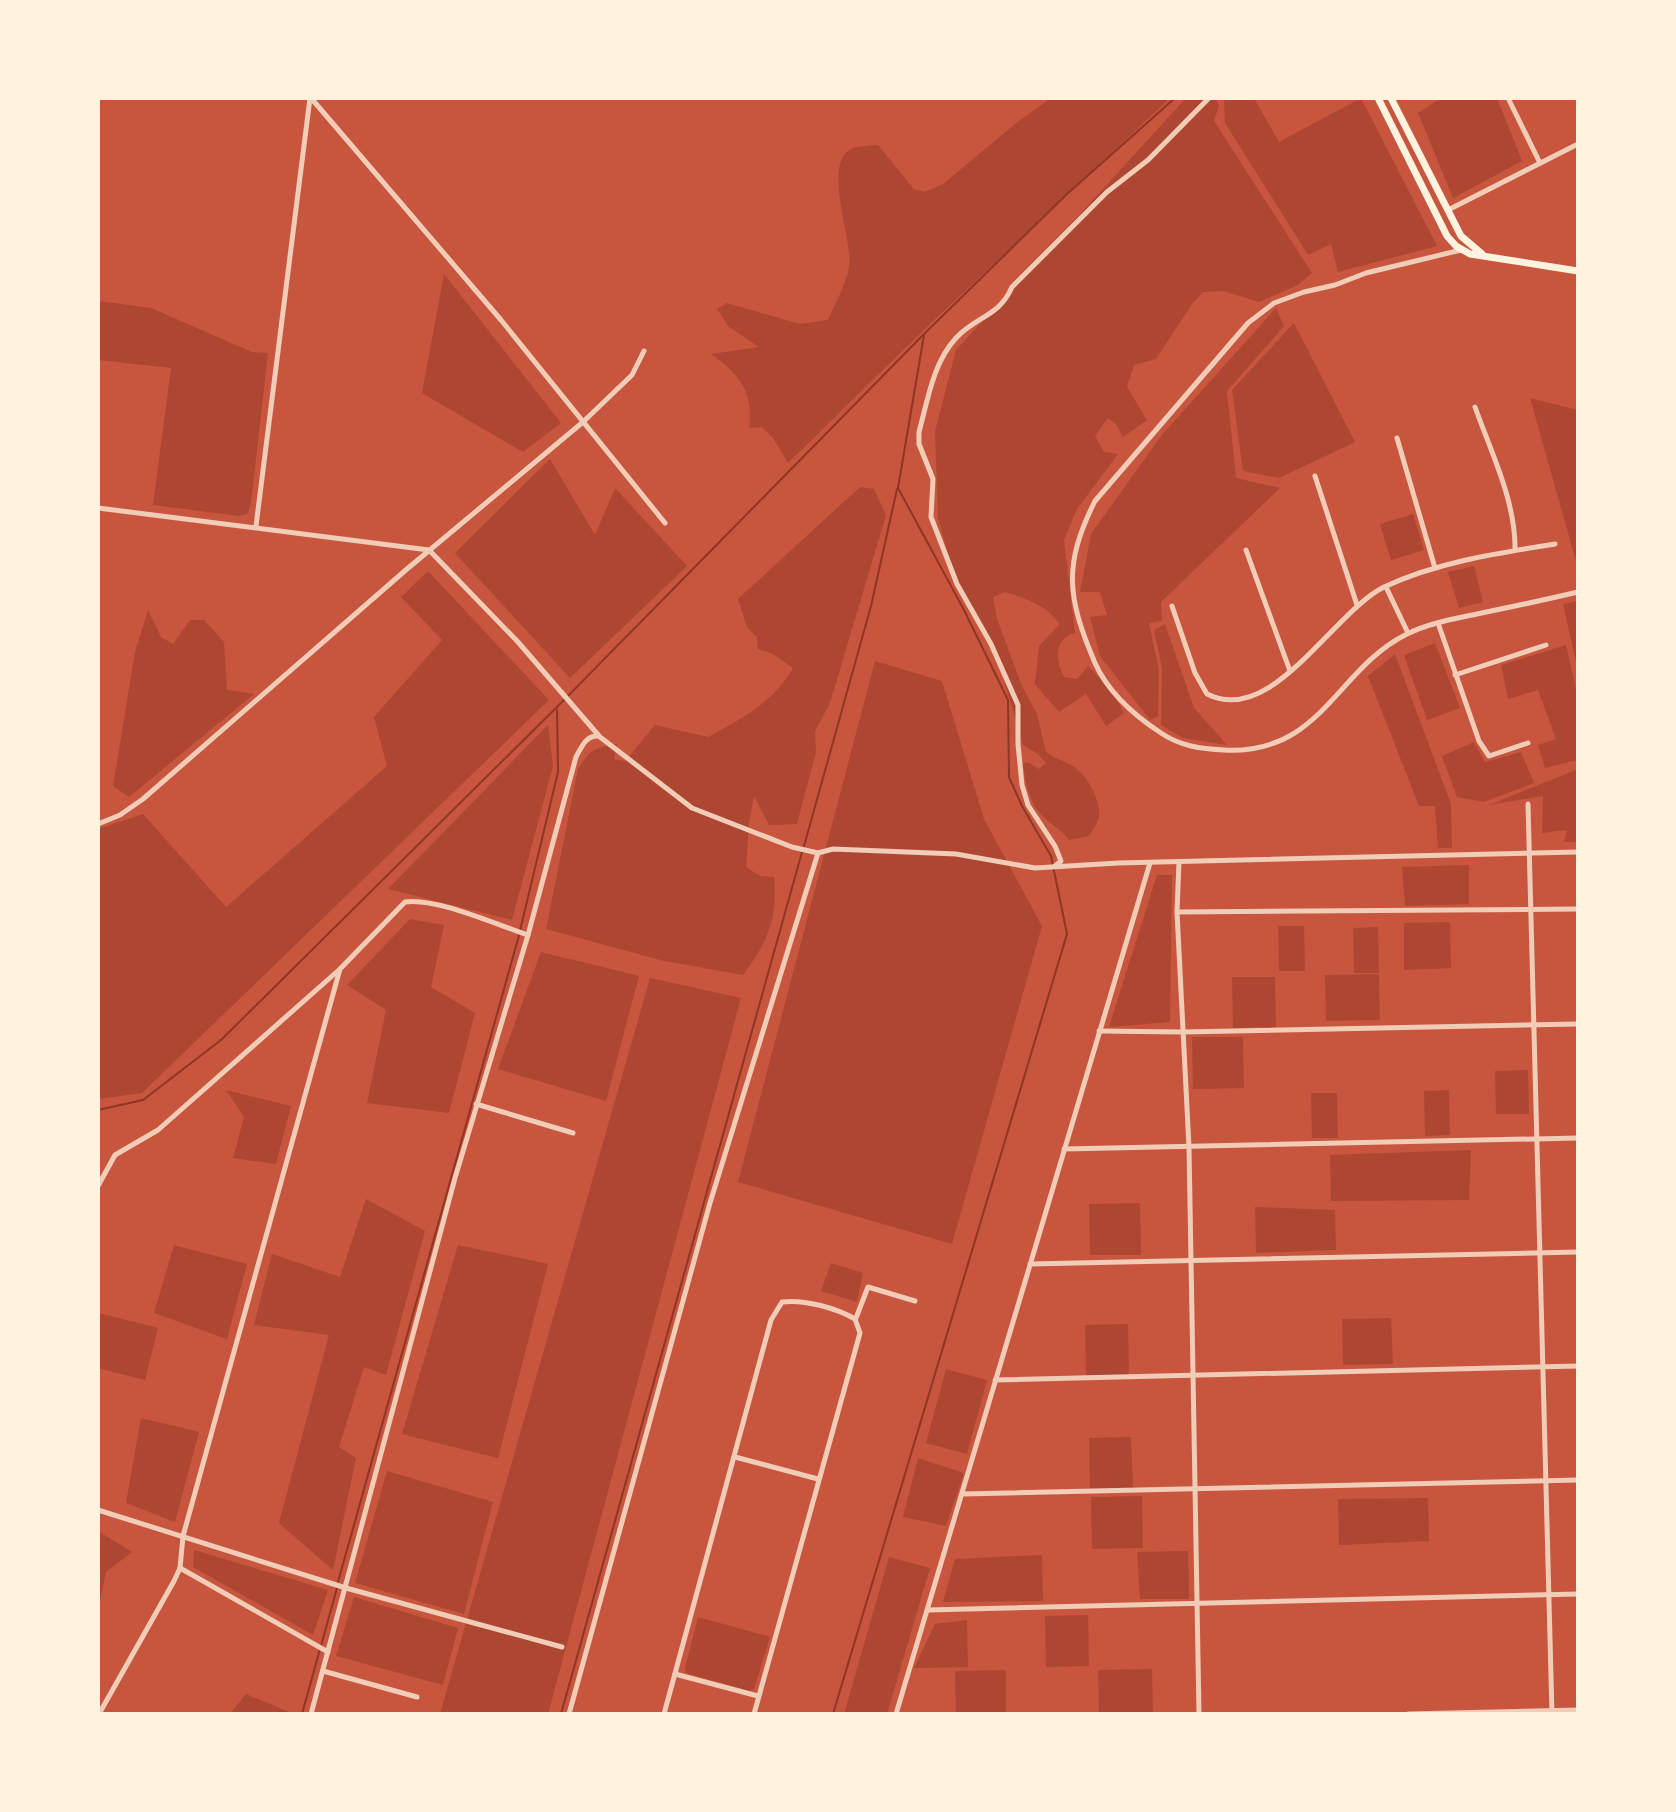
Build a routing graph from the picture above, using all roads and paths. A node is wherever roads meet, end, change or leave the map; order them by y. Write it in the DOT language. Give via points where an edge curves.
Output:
graph roads {
  1 [pos="310,98"];
  2 [pos="1209,98"];
  3 [pos="1378,98"];
  4 [pos="1391,98"];
  5 [pos="1508,98"];
  6 [pos="1578,144"];
  7 [pos="1540,163"];
  8 [pos="1447,210"];
  9 [pos="1461,250"];
  10 [pos="1484,256"];
  11 [pos="1578,271"];
  12 [pos="644,351"];
  13 [pos="1475,407"];
  14 [pos="583,422"];
  15 [pos="1397,438"];
  16 [pos="1315,476"];
  17 [pos="98,508"];
  18 [pos="665,523"];
  19 [pos="256,526"];
  20 [pos="1555,544"];
  21 [pos="429,550"];
  22 [pos="1246,550"];
  23 [pos="1515,550"];
  24 [pos="1435,568"];
  25 [pos="1386,587"];
  26 [pos="1578,592"];
  27 [pos="1357,605"];
  28 [pos="1172,606"];
  29 [pos="1438,623"];
  30 [pos="1408,633"];
  31 [pos="1546,645"];
  32 [pos="1290,671"];
  33 [pos="1455,675"];
  34 [pos="600,737"];
  35 [pos="1528,743"];
  36 [pos="1528,804"];
  37 [pos="98,824"];
  38 [pos="1578,852"];
  39 [pos="818,853"];
  40 [pos="1529,853"];
  41 [pos="1179,862"];
  42 [pos="1150,863"];
  43 [pos="1054,867"];
  44 [pos="1578,909"];
  45 [pos="1532,910"];
  46 [pos="1177,912"];
  47 [pos="526,934"];
  48 [pos="340,969"];
  49 [pos="1578,1024"];
  50 [pos="1535,1025"];
  51 [pos="1099,1031"];
  52 [pos="1182,1032"];
  53 [pos="476,1104"];
  54 [pos="573,1133"];
  55 [pos="1578,1138"];
  56 [pos="1538,1139"];
  57 [pos="1189,1147"];
  58 [pos="1064,1149"];
  59 [pos="98,1186"];
  60 [pos="1541,1252"];
  61 [pos="1578,1252"];
  62 [pos="1189,1260"];
  63 [pos="1030,1264"];
  64 [pos="915,1301"];
  65 [pos="855,1319"];
  66 [pos="1544,1366"];
  67 [pos="1578,1366"];
  68 [pos="1193,1375"];
  69 [pos="995,1380"];
  70 [pos="735,1457"];
  71 [pos="818,1479"];
  72 [pos="1578,1480"];
  73 [pos="1547,1481"];
  74 [pos="1195,1489"];
  75 [pos="963,1494"];
  76 [pos="98,1510"];
  77 [pos="183,1536"];
  78 [pos="180,1568"];
  79 [pos="341,1586"];
  80 [pos="1578,1594"];
  81 [pos="1548,1595"];
  82 [pos="1196,1604"];
  83 [pos="928,1610"];
  84 [pos="562,1647"];
  85 [pos="327,1651"];
  86 [pos="323,1671"];
  87 [pos="675,1674"];
  88 [pos="758,1696"];
  89 [pos="417,1697"];
  90 [pos="1578,1710"];
  91 [pos="1552,1712"];
  92 [pos="99,1714"];
  93 [pos="311,1714"];
  94 [pos="569,1714"];
  95 [pos="664,1714"];
  96 [pos="754,1714"];
  97 [pos="896,1714"];
  98 [pos="1199,1714"];
  99 [pos="1408,1714"];
  1 -- 14 [label="street"];
  1 -- 19 [label="street"];
  2 -- 43 [label="street" via="1012,287 1005,302 955,339 939,363 919,432 933,479 931,517 957,584 1018,705 1022,785 1061,861"];
  3 -- 9 [label="main road" via="1447,236"];
  4 -- 8 [label="main road"];
  5 -- 7 [label="street"];
  6 -- 7 [label="street"];
  7 -- 8 [label="street"];
  8 -- 10 [label="main road" via="1464,240"];
  9 -- 10 [label="main road"];
  9 -- 30 [label="street" via="1304,292 1274,303 1248,323 1095,501 1073,562 1075,606 1098,668 1121,701 1151,727 1188,746 1249,750 1279,742 1311,721 1388,645"];
  10 -- 11 [label="main road"];
  12 -- 14 [label="street" via="632,375"];
  13 -- 23 [label="street" via="1506,495"];
  14 -- 18 [label="street"];
  14 -- 21 [label="street"];
  15 -- 24 [label="street"];
  16 -- 27 [label="street"];
  17 -- 19 [label="street"];
  19 -- 21 [label="street"];
  20 -- 23 [label="street"];
  21 -- 34 [label="street"];
  21 -- 37 [label="street" via="143,799"];
  22 -- 32 [label="street"];
  23 -- 24 [label="street"];
  24 -- 25 [label="street"];
  25 -- 27 [label="street"];
  25 -- 30 [label="street"];
  26 -- 29 [label="street"];
  27 -- 32 [label="street"];
  28 -- 32 [label="street" via="1207,694 1243,699 1272,687"];
  29 -- 30 [label="street"];
  29 -- 33 [label="street"];
  31 -- 33 [label="street"];
  33 -- 35 [label="street" via="1489,756"];
  34 -- 39 [label="street" via="692,808"];
  34 -- 47 [label="street" via="584,741 576,757"];
  36 -- 40 [label="street"];
  38 -- 40 [label="street"];
  39 -- 43 [label="street" via="833,849 956,854 1029,868"];
  39 -- 94 [label="street" via="710,1203"];
  40 -- 41 [label="street"];
  40 -- 45 [label="street"];
  41 -- 42 [label="street"];
  41 -- 46 [label="street"];
  42 -- 43 [label="street"];
  42 -- 51 [label="street"];
  44 -- 45 [label="street"];
  45 -- 46 [label="street"];
  45 -- 50 [label="street"];
  46 -- 52 [label="street"];
  47 -- 48 [label="street" via="410,901 400,905"];
  47 -- 53 [label="street"];
  48 -- 59 [label="street" via="158,1130 115,1155"];
  48 -- 77 [label="street"];
  49 -- 50 [label="street"];
  50 -- 52 [label="street"];
  50 -- 56 [label="street"];
  51 -- 52 [label="street"];
  51 -- 58 [label="street"];
  52 -- 57 [label="street"];
  53 -- 54 [label="street"];
  53 -- 79 [label="street"];
  55 -- 56 [label="street"];
  56 -- 57 [label="street"];
  56 -- 60 [label="street"];
  57 -- 58 [label="street"];
  57 -- 62 [label="street"];
  58 -- 63 [label="street"];
  60 -- 61 [label="street"];
  60 -- 62 [label="street"];
  60 -- 66 [label="street"];
  62 -- 63 [label="street"];
  62 -- 68 [label="street"];
  63 -- 69 [label="street"];
  64 -- 65 [label="street" via="868,1287"];
  65 -- 70 [label="street" via="793,1300 776,1308"];
  65 -- 71 [label="street" via="860,1333"];
  66 -- 67 [label="street"];
  66 -- 68 [label="street"];
  66 -- 73 [label="street"];
  68 -- 69 [label="street"];
  68 -- 74 [label="street"];
  69 -- 75 [label="street"];
  70 -- 71 [label="street"];
  70 -- 87 [label="street"];
  71 -- 88 [label="street"];
  72 -- 73 [label="street"];
  73 -- 74 [label="street"];
  73 -- 81 [label="street"];
  74 -- 75 [label="street"];
  74 -- 82 [label="street"];
  75 -- 83 [label="street"];
  76 -- 77 [label="street"];
  77 -- 78 [label="street"];
  77 -- 79 [label="street"];
  78 -- 85 [label="street"];
  78 -- 92 [label="street"];
  79 -- 84 [label="street"];
  79 -- 85 [label="street"];
  80 -- 81 [label="street"];
  81 -- 82 [label="street"];
  81 -- 91 [label="street"];
  82 -- 83 [label="street"];
  82 -- 98 [label="street"];
  83 -- 97 [label="street"];
  85 -- 86 [label="street"];
  86 -- 89 [label="street"];
  86 -- 93 [label="street"];
  87 -- 88 [label="street"];
  87 -- 95 [label="street"];
  88 -- 96 [label="street"];
  90 -- 91 [label="street"];
  91 -- 99 [label="street"];
}
